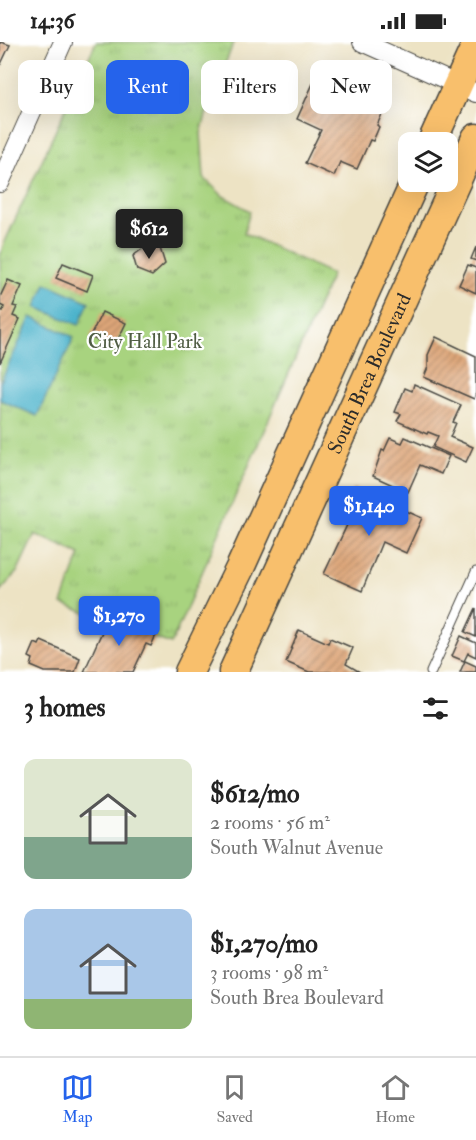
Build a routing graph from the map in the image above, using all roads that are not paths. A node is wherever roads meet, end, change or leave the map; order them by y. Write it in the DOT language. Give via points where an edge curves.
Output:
graph roads {
  1 [pos="63,42"];
  2 [pos="362,42"];
  3 [pos="476,45"];
  4 [pos="469,89"];
  5 [pos="439,132"];
  6 [pos="476,138"];
  7 [pos="0,183"];
  8 [pos="409,192"];
  9 [pos="476,572"];
  10 [pos="189,672"];
  11 [pos="233,672"];
  12 [pos="431,672"];
  1 -- 7 [label="street"];
  2 -- 4 [label="street"];
  3 -- 4 [label="main road"];
  4 -- 5 [label="main road"];
  6 -- 11 [label="main road, South Brea Boulevard"];
  8 -- 10 [label="main road, South Brea Boulevard"];
  9 -- 12 [label="lane"];
}
